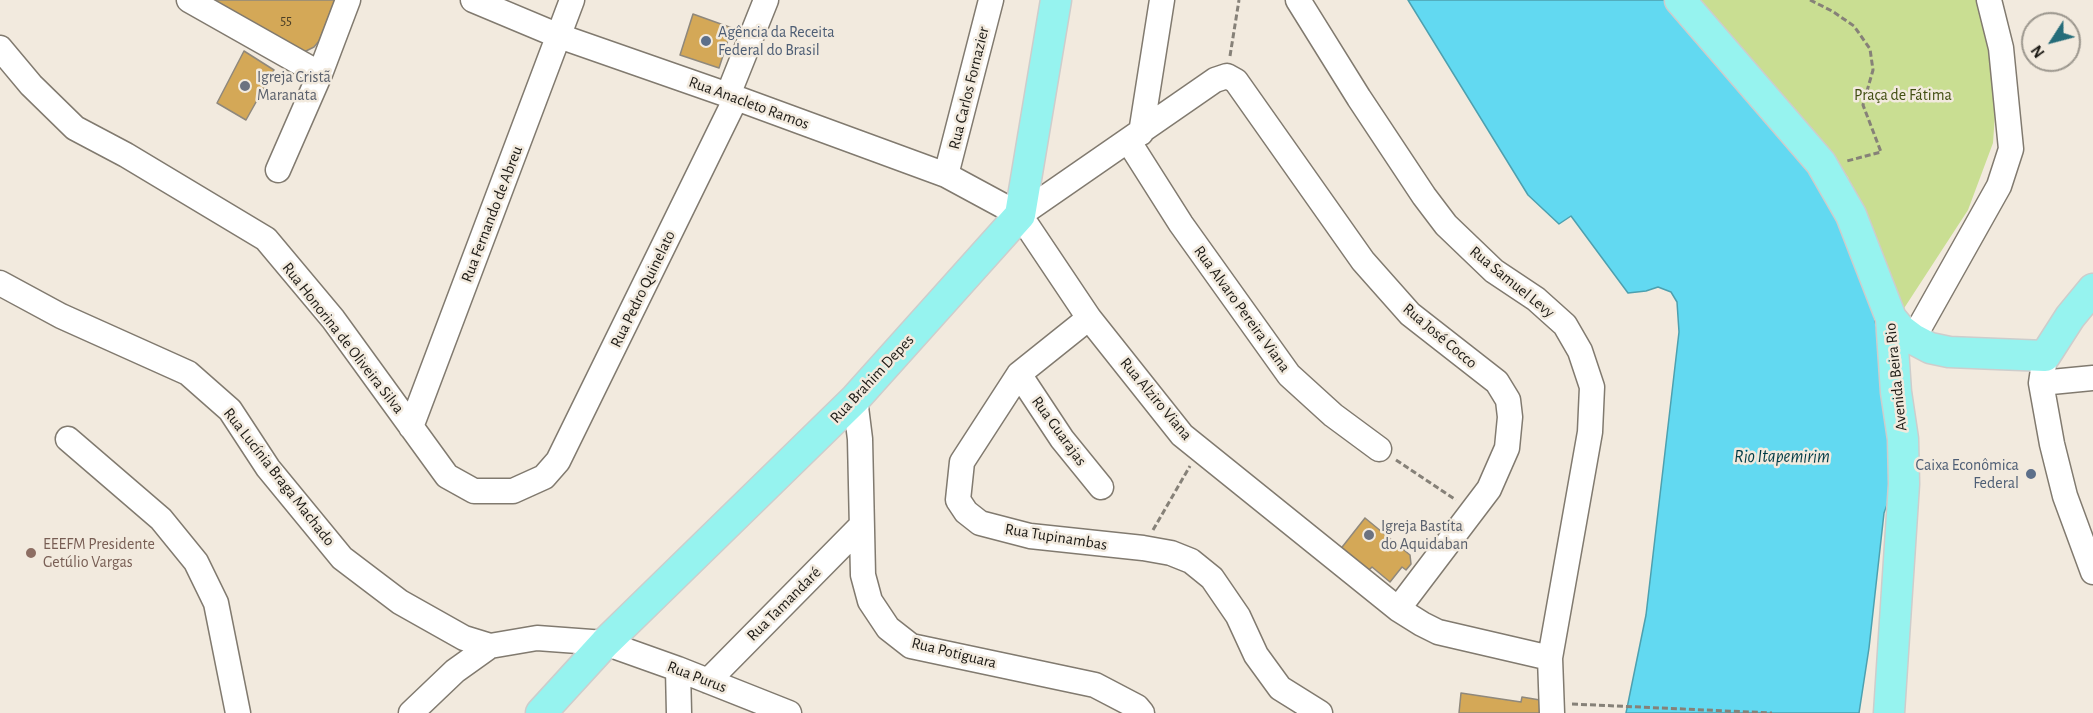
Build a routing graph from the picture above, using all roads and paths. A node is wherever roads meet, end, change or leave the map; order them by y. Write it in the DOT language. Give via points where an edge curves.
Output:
graph roads {
  1 [pos="189,0"];
  2 [pos="348,0"];
  3 [pos="473,0"];
  4 [pos="572,0"];
  5 [pos="766,0"];
  6 [pos="991,0"];
  7 [pos="1056,0"];
  8 [pos="1162,0"];
  9 [pos="1239,0"];
  10 [pos="1298,0"];
  11 [pos="1680,0"];
  12 [pos="1810,0"];
  13 [pos="1989,0"];
  14 [pos="559,36"];
  15 [pos="0,48"];
  16 [pos="321,74"];
  17 [pos="1227,76"];
  18 [pos="732,97"];
  19 [pos="1135,137"];
  20 [pos="1821,163"];
  21 [pos="278,170"];
  22 [pos="946,176"];
  23 [pos="1020,215"];
  24 [pos="0,283"];
  25 [pos="2093,289"];
  26 [pos="1089,318"];
  27 [pos="1890,318"];
  28 [pos="1912,339"];
  29 [pos="2043,370"];
  30 [pos="1018,374"];
  31 [pos="2093,378"];
  32 [pos="855,399"];
  33 [pos="411,427"];
  34 [pos="68,439"];
  35 [pos="1200,449"];
  36 [pos="1379,449"];
  37 [pos="544,477"];
  38 [pos="1101,487"];
  39 [pos="1472,511"];
  40 [pos="861,526"];
  41 [pos="1143,548"];
  42 [pos="2093,572"];
  43 [pos="1398,609"];
  44 [pos="605,643"];
  45 [pos="490,646"];
  46 [pos="1550,658"];
  47 [pos="678,669"];
  48 [pos="708,681"];
  49 [pos="1552,708"];
  50 [pos="238,713"];
  51 [pos="411,713"];
  52 [pos="540,713"];
  53 [pos="679,713"];
  54 [pos="789,713"];
  55 [pos="1142,713"];
  56 [pos="1320,713"];
  57 [pos="1772,713"];
  58 [pos="1889,713"];
  1 -- 16 [label="street"];
  2 -- 16 [label="street"];
  3 -- 14 [label="street, Rua Anacleto Ramos"];
  4 -- 14 [label="street, Rua Fernando de Abreu"];
  5 -- 18 [label="street, Rua Pedro Quinelato"];
  6 -- 22 [label="street, Rua Carlos Fornazier"];
  7 -- 23 [label="main road"];
  8 -- 19 [label="street"];
  9 -- 17 [label="path"];
  10 -- 46 [label="street, Rua Samuel Levy" via="1385,138 1446,225 1494,271 1536,299 1564,325 1580,351 1592,387 1590,432"];
  11 -- 20 [label="main road, Avenida Beira Rio"];
  12 -- 20 [label="path" via="1854,26 1870,49 1873,70 1863,105 1881,153 1853,161"];
  13 -- 28 [label="street" via="2001,48 2011,149 1999,186"];
  14 -- 18 [label="street, Rua Anacleto Ramos"];
  14 -- 33 [label="street, Rua Fernando de Abreu"];
  15 -- 33 [label="street, Rua Honorina de Oliveira Silva" via="75,128 266,239 333,319"];
  16 -- 21 [label="street"];
  17 -- 19 [label="street, Rua Brahim Depes" via="1215,80"];
  17 -- 39 [label="street, Rua José Cocco" via="1236,81 1363,261 1410,314 1497,382 1508,400 1507,448 1489,489"];
  18 -- 22 [label="street, Rua Anacleto Ramos"];
  18 -- 37 [label="street, Rua Pedro Quinelato" via="558,461"];
  19 -- 23 [label="street, Rua Brahim Depes"];
  19 -- 36 [label="street, Rua Alvaro Pereira Viana" via="1181,224 1289,375"];
  20 -- 27 [label="main road, Avenida Beira Rio" via="1851,215"];
  22 -- 23 [label="street, Rua Anacleto Ramos"];
  23 -- 26 [label="street, Rua Alziro Viana"];
  23 -- 32 [label="main road, Rua Brahim Depes"];
  24 -- 45 [label="street, Rua Lucínia Braga Machado" via="61,316 188,373 230,410 268,468 342,558 400,602 464,638"];
  25 -- 29 [label="main road" via="2070,317"];
  26 -- 30 [label="street, Rua Tupinambas"];
  26 -- 35 [label="street, Rua Alziro Viana" via="1182,435"];
  27 -- 28 [label="main road"];
  27 -- 58 [label="main road, Avenida Beira Rio" via="1904,484"];
  28 -- 29 [label="main road" via="1930,348"];
  29 -- 31 [label="street"];
  29 -- 42 [label="street" via="2052,444"];
  30 -- 38 [label="street, Rua Guarajas" via="1062,439"];
  30 -- 41 [label="street, Rua Tupinambas" via="962,462 958,500 966,512 980,523 1030,536"];
  32 -- 40 [label="street, Rua Potiguara" via="860,439"];
  32 -- 44 [label="main road, Rua Brahim Depes"];
  33 -- 37 [label="street, Rua Honorina de Oliveira Silva" via="447,476 474,491 513,491"];
  34 -- 50 [label="street" via="161,519 195,562 216,603"];
  35 -- 41 [label="path"];
  35 -- 43 [label="street, Rua Alziro Viana"];
  36 -- 39 [label="path"];
  39 -- 43 [label="street, Rua José Cocco"];
  40 -- 48 [label="street, Rua Tamandaré"];
  40 -- 55 [label="street, Rua Potiguara" via="863,575 870,602 888,628 911,645 1095,685"];
  41 -- 56 [label="street, Rua Tupinambas" via="1191,561 1212,578 1238,616 1256,655 1280,688"];
  43 -- 46 [label="street, Rua Alziro Viana" via="1438,632"];
  44 -- 45 [label="street, Rua Purus" via="537,638"];
  44 -- 47 [label="street, Rua Purus"];
  44 -- 52 [label="main road, Rua Brahim Depes"];
  45 -- 51 [label="street"];
  46 -- 49 [label="street, Rua Samuel Levy"];
  47 -- 48 [label="street, Rua Purus"];
  47 -- 53 [label="street"];
  48 -- 54 [label="street, Rua Purus"];
  49 -- 57 [label="path" via="1598,704"];
}
